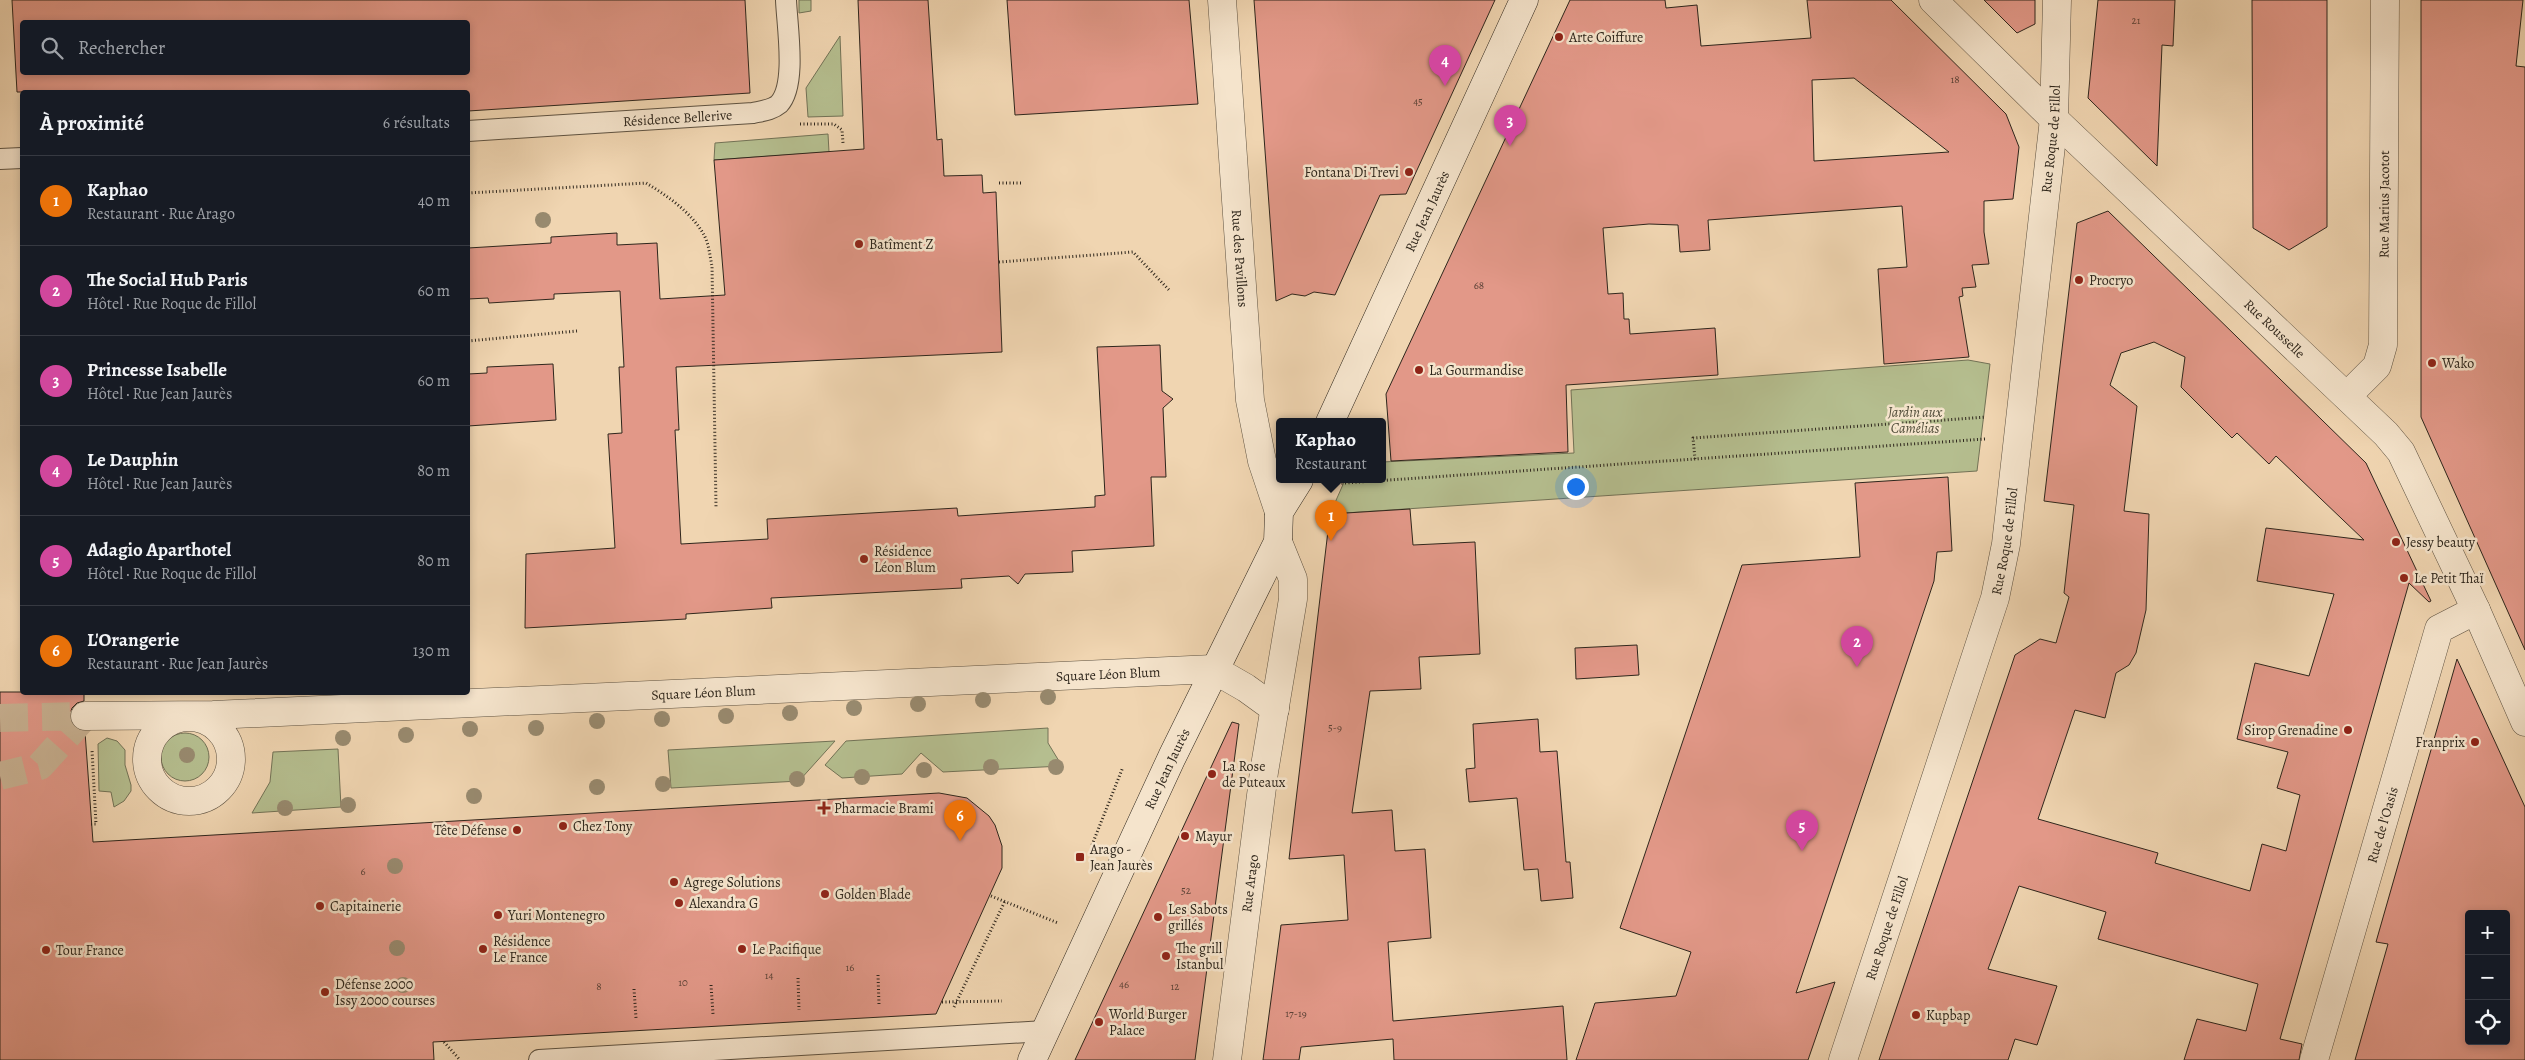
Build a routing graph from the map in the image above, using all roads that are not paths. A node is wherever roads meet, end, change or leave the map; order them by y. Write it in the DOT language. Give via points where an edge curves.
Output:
graph roads {
  1 [pos="786,0"];
  2 [pos="1222,0"];
  3 [pos="1524,0"];
  4 [pos="1933,0"];
  5 [pos="2057,0"];
  6 [pos="2384,0"];
  7 [pos="2054,119"];
  8 [pos="470,131"];
  9 [pos="20,158"];
  10 [pos="0,159"];
  11 [pos="2347,396"];
  12 [pos="1332,418"];
  13 [pos="1298,483"];
  14 [pos="1279,512"];
  15 [pos="1278,542"];
  16 [pos="2476,610"];
  17 [pos="1213,669"];
  18 [pos="1275,709"];
  19 [pos="87,716"];
  20 [pos="2525,722"];
  21 [pos="1045,1031"];
  22 [pos="539,1060"];
  23 [pos="1032,1060"];
  24 [pos="1227,1060"];
  25 [pos="1842,1060"];
  26 [pos="2314,1060"];
  1 -- 8 [label="lane, Résidence Bellerive" via="789,84 778,104 768,110"];
  2 -- 14 [label="street, Rue des Pavillons" via="1250,400 1262,461"];
  3 -- 12 [label="street, Rue Jean Jaurès"];
  4 -- 7 [label="street, Rue Rousselle"];
  5 -- 7 [label="street, Rue Roque de Fillol"];
  6 -- 11 [label="street, Rue Marius Jacotot" via="2383,344 2377,366"];
  7 -- 11 [label="street, Rue Rousselle"];
  7 -- 25 [label="street, Rue Roque de Fillol" via="2006,544 1995,598"];
  9 -- 10 [label="lane"];
  11 -- 16 [label="street, Rue Rousselle" via="2401,452"];
  13 -- 14 [label="street"];
  14 -- 15 [label="street, Rue Jean Jaurès"];
  15 -- 17 [label="street, Rue Jean Jaurès"];
  15 -- 18 [label="street, Rue Arago" via="1293,579 1293,599"];
  16 -- 20 [label="street, Rue Rousselle"];
  16 -- 26 [label="street, Rue de l'Oasis" via="2439,629"];
  17 -- 18 [label="street"];
  17 -- 19 [label="street, Square Léon Blum" via="193,716"];
  17 -- 21 [label="street, Rue Jean Jaurès"];
  18 -- 24 [label="street, Rue Arago"];
  21 -- 22 [label="lane"];
  21 -- 23 [label="street, Rue Jean Jaurès"];
}
